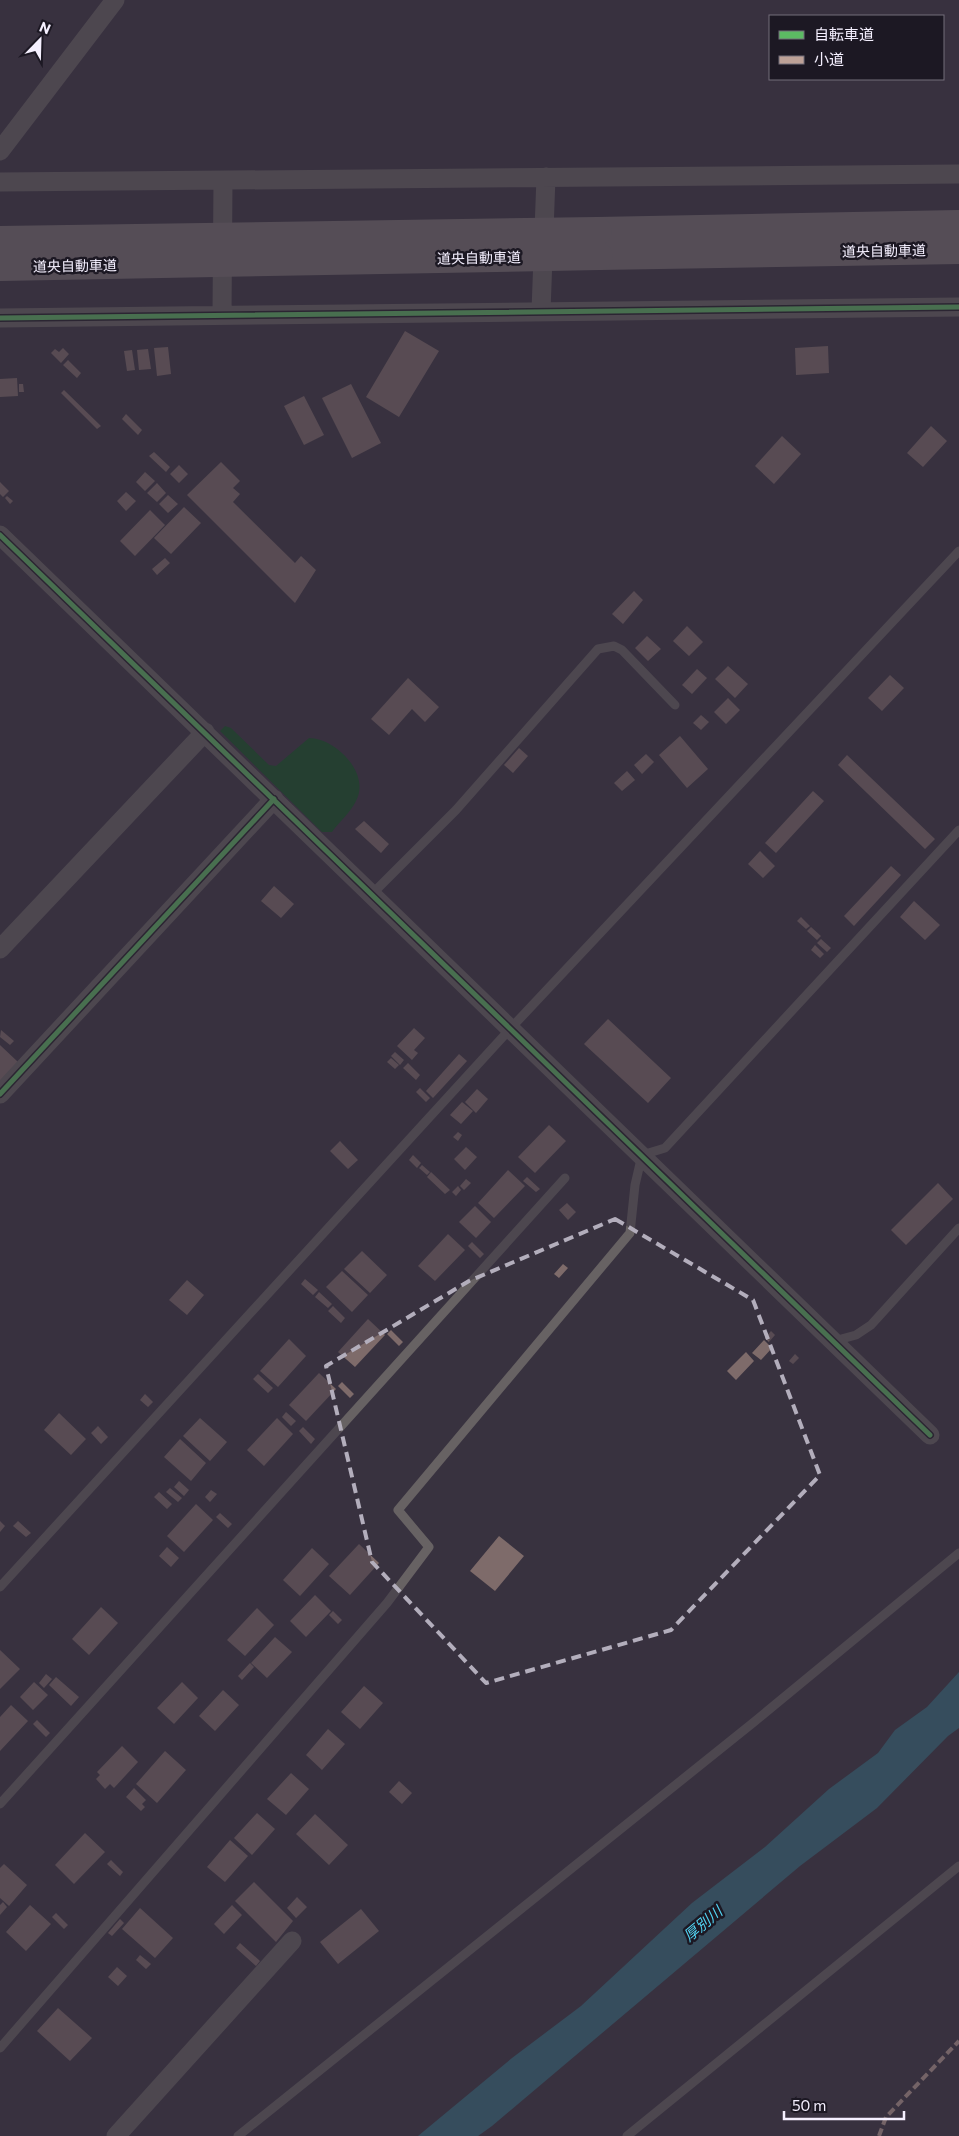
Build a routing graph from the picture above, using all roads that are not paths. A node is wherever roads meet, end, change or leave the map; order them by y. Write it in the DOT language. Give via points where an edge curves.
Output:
graph roads {
  1 [pos="115,0"];
  2 [pos="0,151"];
  3 [pos="959,174"];
  4 [pos="546,177"];
  5 [pos="223,181"];
  6 [pos="0,182"];
  7 [pos="959,224"];
  8 [pos="0,240"];
  9 [pos="598,243"];
  10 [pos="959,250"];
  11 [pos="0,267"];
  12 [pos="959,306"];
  13 [pos="541,311"];
  14 [pos="222,315"];
  15 [pos="0,318"];
  16 [pos="0,535"];
  17 [pos="959,551"];
  18 [pos="675,705"];
  19 [pos="205,732"];
  20 [pos="274,799"];
  21 [pos="959,830"];
  22 [pos="372,894"];
  23 [pos="0,949"];
  24 [pos="511,1028"];
  25 [pos="0,1094"];
  26 [pos="642,1155"];
  27 [pos="565,1178"];
  28 [pos="959,1228"];
  29 [pos="834,1341"];
  30 [pos="930,1435"];
  31 [pos="959,1553"];
  32 [pos="0,1587"];
  33 [pos="0,1804"];
  34 [pos="959,1866"];
  35 [pos="292,1941"];
  36 [pos="0,2048"];
  37 [pos="116,2136"];
  38 [pos="238,2136"];
  39 [pos="628,2136"];
  1 -- 2 [label="street"];
  3 -- 4 [label="street"];
  4 -- 5 [label="street"];
  4 -- 13 [label="street"];
  5 -- 6 [label="street"];
  5 -- 14 [label="street"];
  7 -- 9 [label="highway, 道央自動車道"];
  8 -- 9 [label="highway, 道央自動車道, bridge"];
  9 -- 10 [label="highway, 道央自動車道"];
  9 -- 11 [label="highway, 道央自動車道, bridge"];
  12 -- 13 [label="street"];
  13 -- 14 [label="street"];
  14 -- 15 [label="street"];
  16 -- 19 [label="street"];
  17 -- 24 [label="lane"];
  18 -- 22 [label="lane" via="622,650 614,646 598,649 456,810"];
  19 -- 20 [label="street"];
  19 -- 23 [label="street"];
  20 -- 22 [label="street"];
  20 -- 25 [label="street"];
  21 -- 26 [label="lane" via="665,1148"];
  22 -- 24 [label="street"];
  24 -- 26 [label="street"];
  24 -- 32 [label="lane"];
  26 -- 29 [label="street"];
  26 -- 36 [label="lane" via="630,1233 398,1510 429,1547 387,1603"];
  27 -- 33 [label="lane"];
  28 -- 29 [label="lane" via="871,1325 856,1335"];
  29 -- 30 [label="street"];
  31 -- 38 [label="lane" via="754,1722"];
  34 -- 39 [label="lane"];
  35 -- 37 [label="street"];
}
